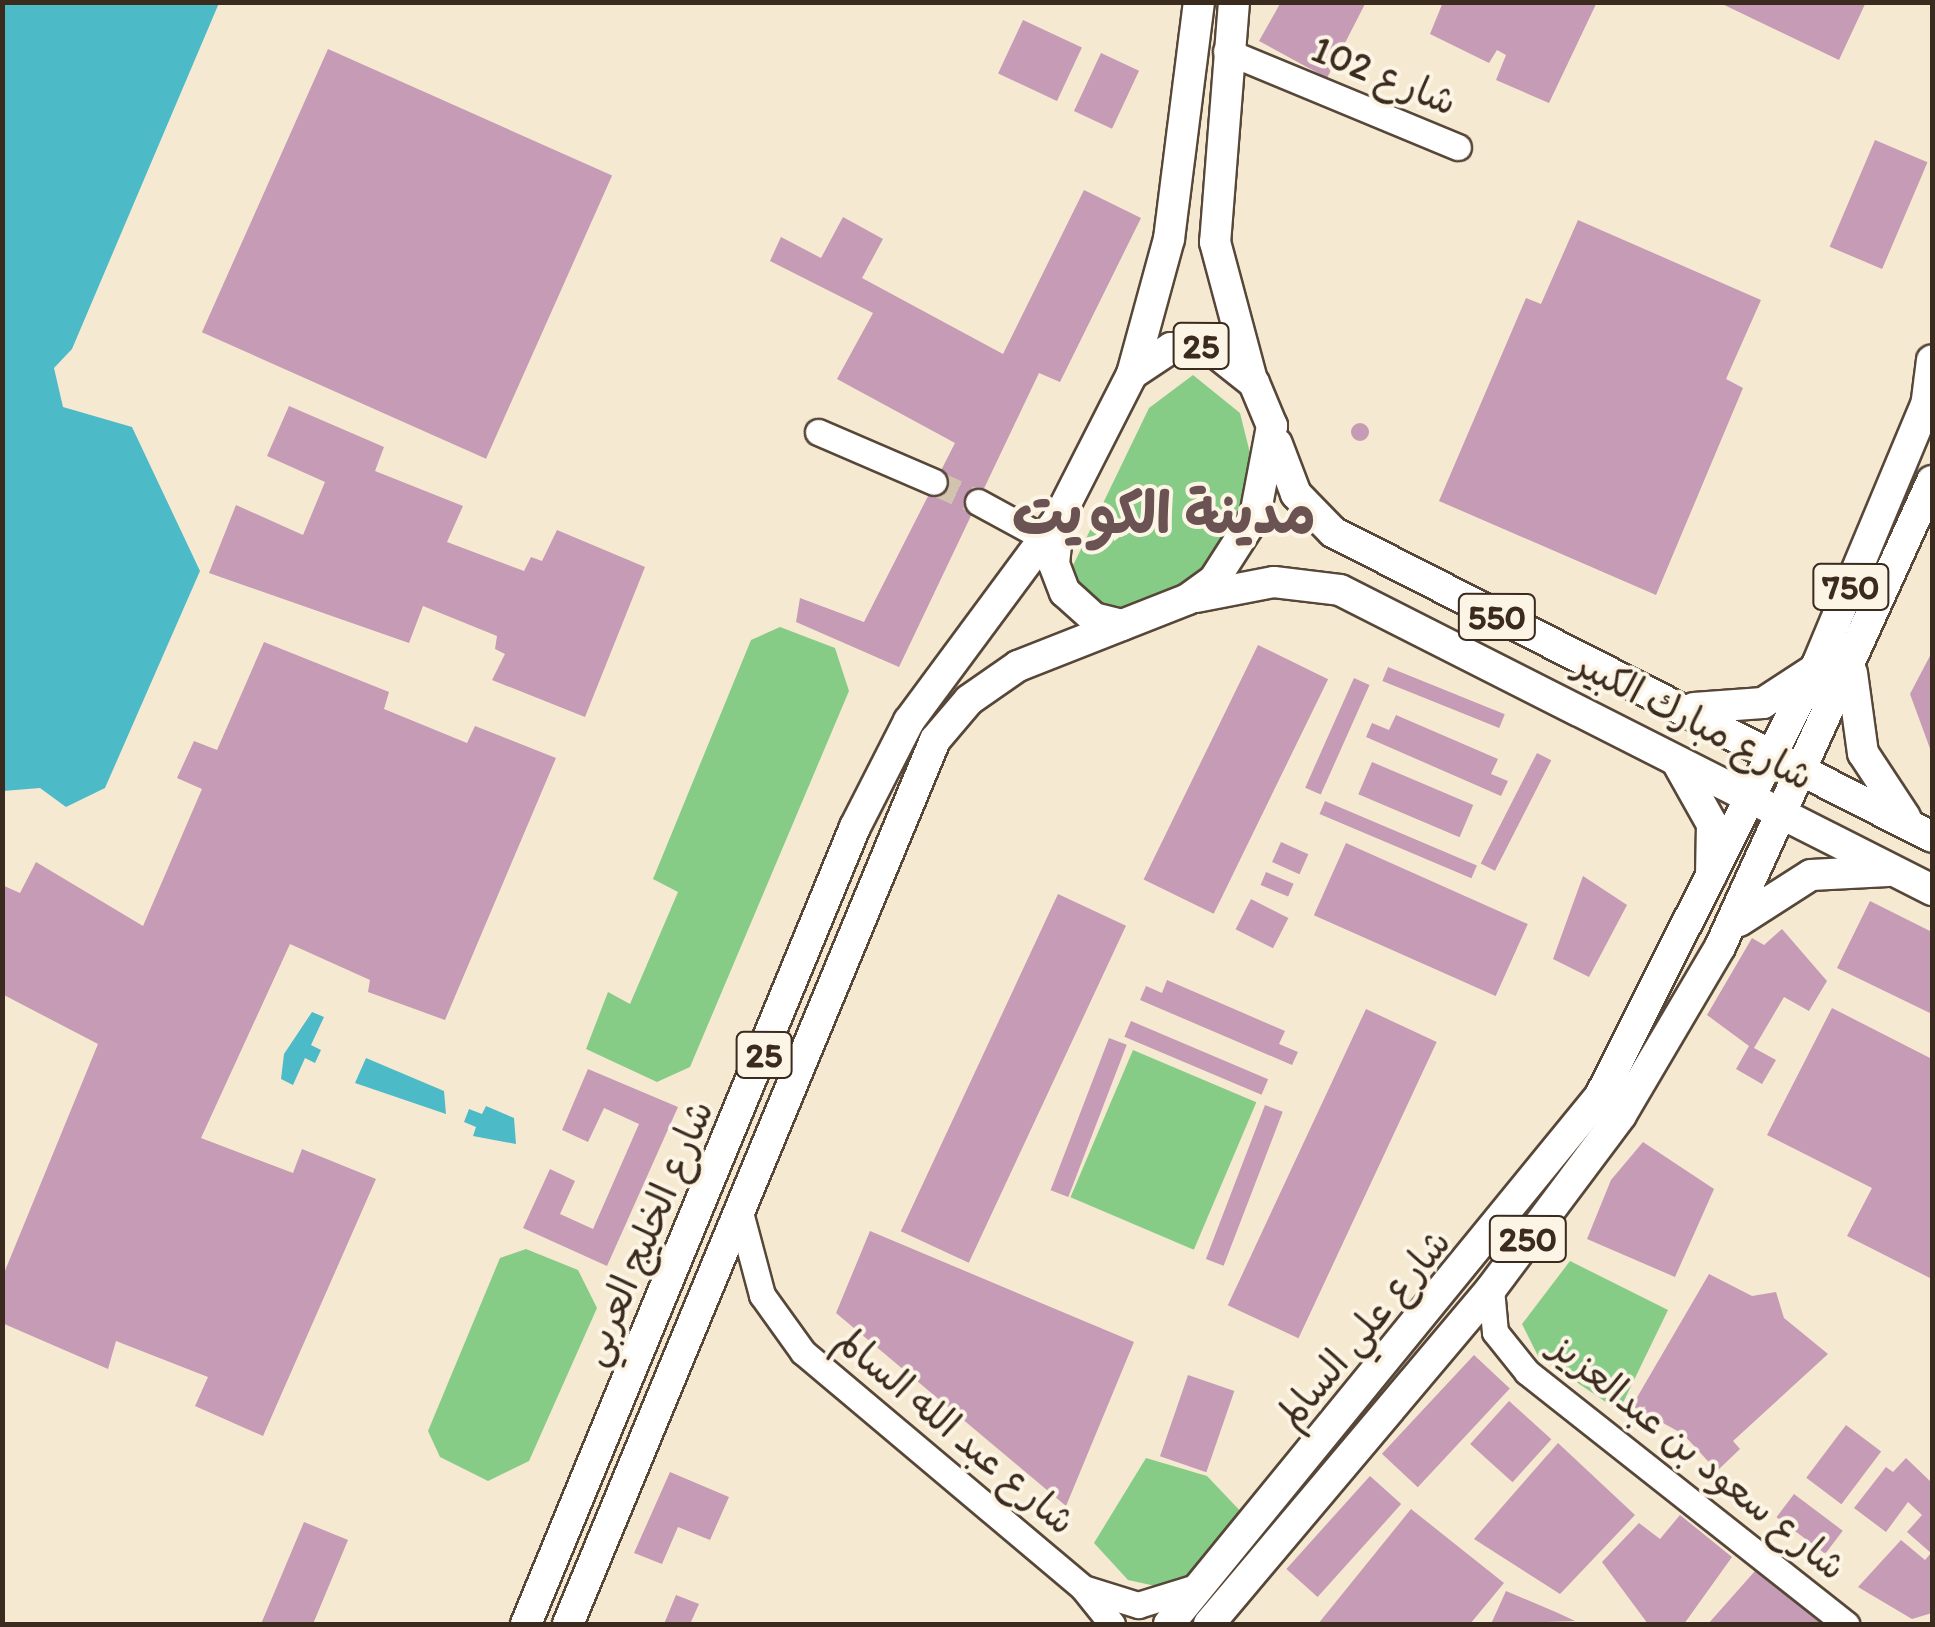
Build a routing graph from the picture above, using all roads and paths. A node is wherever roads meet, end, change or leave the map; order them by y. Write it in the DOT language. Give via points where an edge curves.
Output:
graph roads {
  1 [pos="1199,2"];
  2 [pos="1234,2"];
  3 [pos="1226,51"];
  4 [pos="1458,147"];
  5 [pos="1932,360"];
  6 [pos="1132,374"];
  7 [pos="1254,383"];
  8 [pos="1928,402"];
  9 [pos="1272,426"];
  10 [pos="818,432"];
  11 [pos="1932,481"];
  12 [pos="934,482"];
  13 [pos="978,502"];
  14 [pos="1052,528"];
  15 [pos="1188,599"];
  16 [pos="1122,625"];
  17 [pos="1513,626"];
  18 [pos="1443,639"];
  19 [pos="1853,659"];
  20 [pos="1818,665"];
  21 [pos="1676,704"];
  22 [pos="1668,753"];
  23 [pos="1774,756"];
  24 [pos="1805,772"];
  25 [pos="1755,796"];
  26 [pos="1786,812"];
  27 [pos="1925,834"];
  28 [pos="1900,873"];
  29 [pos="1932,890"];
  30 [pos="1701,906"];
  31 [pos="1720,947"];
  32 [pos="741,1216"];
  33 [pos="1491,1289"];
  34 [pos="1204,1581"];
  35 [pos="1083,1588"];
  36 [pos="526,1624"];
  37 [pos="568,1624"];
  38 [pos="1112,1624"];
  39 [pos="1169,1624"];
  40 [pos="1209,1624"];
  41 [pos="1846,1624"];
  1 -- 6 [label="main road, 25" via="1170,239"];
  2 -- 3 [label="main road, 25"];
  3 -- 4 [label="street, شارع 102"];
  3 -- 7 [label="main road, 25" via="1215,242"];
  5 -- 8 [label="main road, 750"];
  6 -- 7 [label="main road, 25" via="1170,348 1199,346"];
  6 -- 14 [label="main road, 25"];
  7 -- 9 [label="main road, 25"];
  8 -- 20 [label="main road, 750"];
  9 -- 15 [label="main road, 25" via="1255,516 1214,580"];
  9 -- 17 [label="main road, شارع مبارك الكبير / 550" via="1292,486 1322,524"];
  10 -- 12 [label="street"];
  11 -- 19 [label="main road, 750"];
  13 -- 14 [label="street"];
  14 -- 16 [label="main road, 25" via="1064,592 1094,618"];
  14 -- 36 [label="main road, شارع الخليج العربي / 25" via="908,721 855,827"];
  15 -- 16 [label="main road, 25"];
  15 -- 18 [label="main road, شارع مبارك الكبير / 550" via="1301,582 1340,590"];
  16 -- 32 [label="main road, شارع الخليج العربي / 25" via="995,679 935,740"];
  17 -- 18 [label="main road" via="1429,601 1422,616"];
  17 -- 21 [label="main road, شارع مبارك الكبير / 550"];
  18 -- 22 [label="main road, شارع مبارك الكبير / 550"];
  19 -- 24 [label="main road, 750"];
  19 -- 27 [label="main road" via="1863,753"];
  20 -- 21 [label="main road" via="1784,694 1742,709"];
  20 -- 23 [label="main road, 750"];
  21 -- 23 [label="main road, شارع مبارك الكبير / 550"];
  22 -- 25 [label="main road, شارع مبارك الكبير / 550"];
  22 -- 30 [label="main road" via="1712,824"];
  23 -- 24 [label="main road, شارع مبارك الكبير / 550"];
  23 -- 25 [label="main road, شارع علي السالم / 250"];
  24 -- 26 [label="main road, شارع علي السالم / 250"];
  24 -- 27 [label="main road, شارع مبارك الكبير / 550"];
  25 -- 26 [label="main road, شارع مبارك الكبير / 550"];
  25 -- 30 [label="main road, شارع علي السالم / 250"];
  26 -- 28 [label="main road, شارع مبارك الكبير / 550"];
  26 -- 31 [label="main road, شارع علي السالم / 250"];
  28 -- 29 [label="main road, شارع مبارك الكبير / 550"];
  28 -- 31 [label="main road" via="1811,875 1758,902"];
  30 -- 34 [label="main road, شارع علي السالم / 250" via="1589,1113"];
  31 -- 33 [label="main road, شارع علي السالم / 250" via="1615,1124"];
  32 -- 35 [label="street, شارع عبد الله السالم" via="762,1295 803,1352"];
  32 -- 37 [label="main road, شارع الخليج العربي / 25"];
  33 -- 40 [label="main road, شارع علي السالم / 250"];
  33 -- 41 [label="street, شارع سعود بن عبدالعزيز" via="1495,1332 1527,1372"];
  34 -- 35 [label="street, شارع عبد الله السالم" via="1171,1600 1138,1605"];
  34 -- 39 [label="main road, شارع علي السالم / 250"];
  35 -- 38 [label="street, شارع عبد الله السالم"];
}
